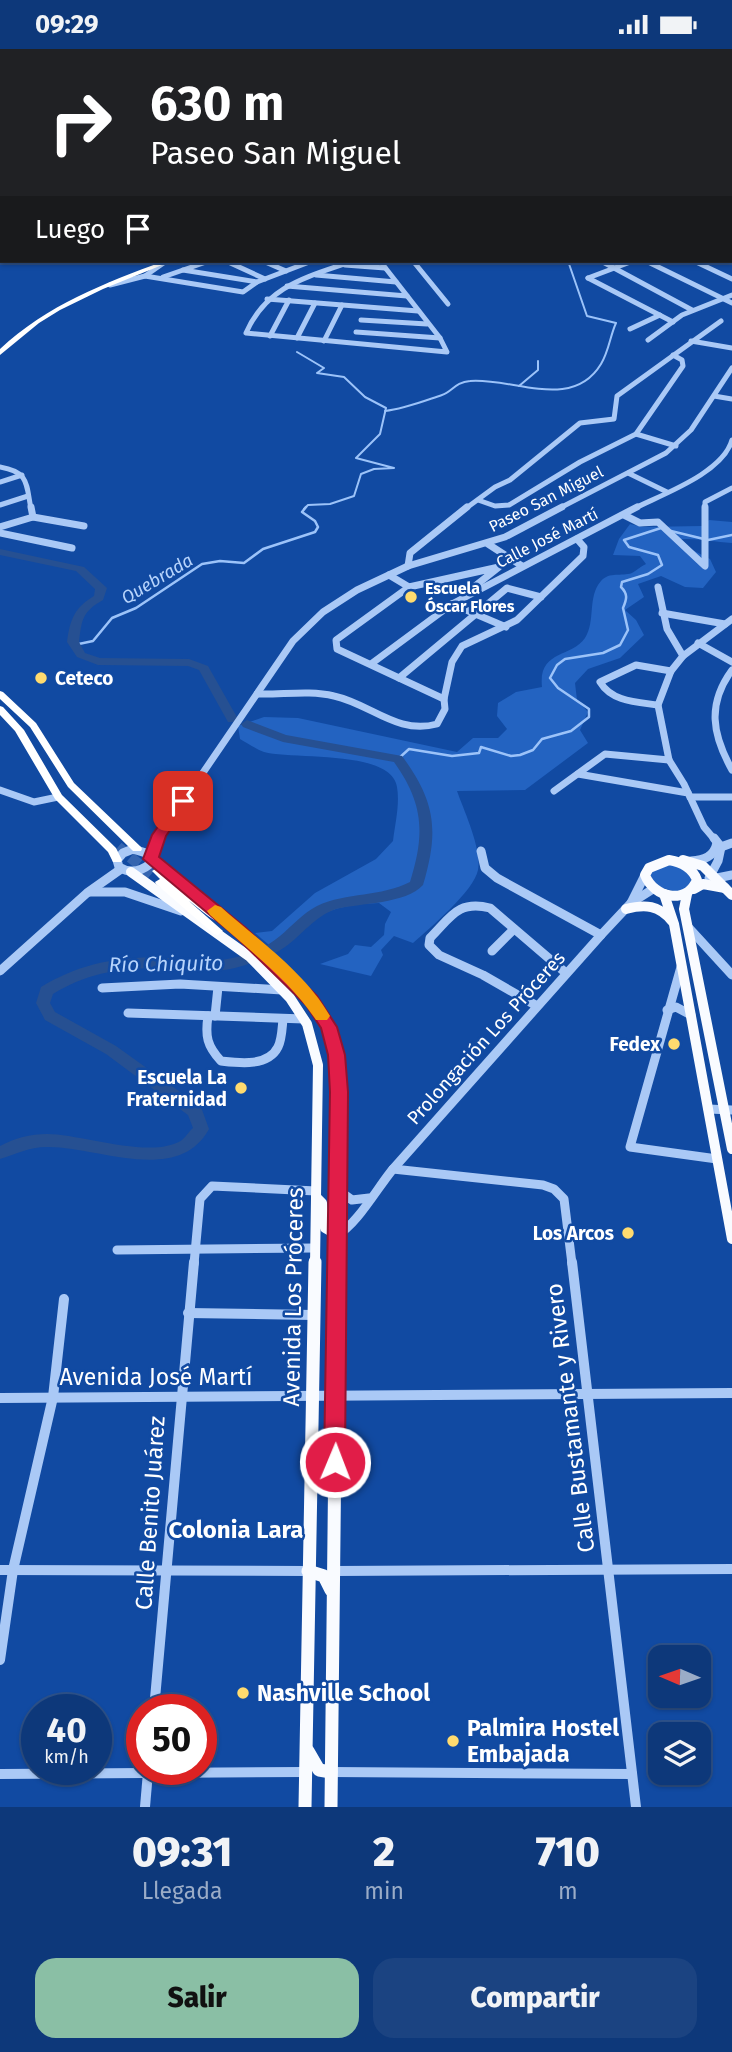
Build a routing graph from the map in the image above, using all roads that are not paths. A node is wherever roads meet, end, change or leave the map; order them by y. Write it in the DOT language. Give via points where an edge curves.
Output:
graph roads {
  1 [pos="160,263"];
  2 [pos="160,263"];
  3 [pos="162,263"];
  4 [pos="204,263"];
  5 [pos="214,263"];
  6 [pos="230,263"];
  7 [pos="268,263"];
  8 [pos="348,263"];
  9 [pos="381,263"];
  10 [pos="415,263"];
  11 [pos="604,263"];
  12 [pos="626,263"];
  13 [pos="650,263"];
  14 [pos="698,263"];
  15 [pos="305,264"];
  16 [pos="342,265"];
  17 [pos="237,266"];
  18 [pos="385,268"];
  19 [pos="610,268"];
  20 [pos="183,270"];
  21 [pos="286,271"];
  22 [pos="732,273"];
  23 [pos="313,275"];
  24 [pos="145,276"];
  25 [pos="724,276"];
  26 [pos="160,278"];
  27 [pos="265,279"];
  28 [pos="732,279"];
  29 [pos="257,282"];
  30 [pos="396,282"];
  31 [pos="110,285"];
  32 [pos="285,286"];
  33 [pos="732,295"];
  34 [pos="407,296"];
  35 [pos="267,299"];
  36 [pos="724,299"];
  37 [pos="289,300"];
  38 [pos="315,303"];
  39 [pos="732,303"];
  40 [pos="448,304"];
  41 [pos="342,305"];
  42 [pos="367,307"];
  43 [pos="692,310"];
  44 [pos="418,311"];
  45 [pos="660,315"];
  46 [pos="361,320"];
  47 [pos="721,321"];
  48 [pos="673,322"];
  49 [pos="427,324"];
  50 [pos="630,329"];
  51 [pos="356,332"];
  52 [pos="270,336"];
  53 [pos="297,338"];
  54 [pos="439,338"];
  55 [pos="648,340"];
  56 [pos="324,341"];
  57 [pos="691,341"];
  58 [pos="0,343"];
  59 [pos="351,343"];
  60 [pos="732,348"];
  61 [pos="0,353"];
  62 [pos="673,355"];
  63 [pos="732,369"];
  64 [pos="715,396"];
  65 [pos="732,399"];
  66 [pos="636,434"];
  67 [pos="732,440"];
  68 [pos="676,446"];
  69 [pos="0,467"];
  70 [pos="628,473"];
  71 [pos="22,475"];
  72 [pos="0,482"];
  73 [pos="732,488"];
  74 [pos="667,492"];
  75 [pos="28,496"];
  76 [pos="478,500"];
  77 [pos="0,505"];
  78 [pos="624,515"];
  79 [pos="33,517"];
  80 [pos="84,526"];
  81 [pos="0,527"];
  82 [pos="0,533"];
  83 [pos="577,539"];
  84 [pos="488,544"];
  85 [pos="72,548"];
  86 [pos="408,566"];
  87 [pos="522,566"];
  88 [pos="389,575"];
  89 [pos="409,587"];
  90 [pos="658,587"];
  91 [pos="541,597"];
  92 [pos="450,605"];
  93 [pos="477,613"];
  94 [pos="663,614"];
  95 [pos="732,619"];
  96 [pos="725,624"];
  97 [pos="506,627"];
  98 [pos="698,643"];
  99 [pos="683,656"];
  100 [pos="732,662"];
  101 [pos="371,664"];
  102 [pos="732,670"];
  103 [pos="671,671"];
  104 [pos="399,678"];
  105 [pos="0,694"];
  106 [pos="257,694"];
  107 [pos="444,699"];
  108 [pos="658,705"];
  109 [pos="0,709"];
  110 [pos="25,716"];
  111 [pos="19,730"];
  112 [pos="669,760"];
  113 [pos="731,766"];
  114 [pos="578,774"];
  115 [pos="0,790"];
  116 [pos="554,791"];
  117 [pos="689,795"];
  118 [pos="58,797"];
  119 [pos="732,797"];
  120 [pos="159,835"];
  121 [pos="732,843"];
  122 [pos="719,845"];
  123 [pos="139,849"];
  124 [pos="481,851"];
  125 [pos="151,857"];
  126 [pos="676,861"];
  127 [pos="691,861"];
  128 [pos="123,867"];
  129 [pos="645,875"];
  130 [pos="715,875"];
  131 [pos="732,875"];
  132 [pos="653,889"];
  133 [pos="695,889"];
  134 [pos="87,893"];
  135 [pos="730,893"];
  136 [pos="664,894"];
  137 [pos="628,906"];
  138 [pos="191,915"];
  139 [pos="229,922"];
  140 [pos="674,924"];
  141 [pos="688,927"];
  142 [pos="514,929"];
  143 [pos="223,935"];
  144 [pos="601,935"];
  145 [pos="492,951"];
  146 [pos="681,964"];
  147 [pos="0,971"];
  148 [pos="566,973"];
  149 [pos="732,975"];
  150 [pos="218,987"];
  151 [pos="102,988"];
  152 [pos="282,990"];
  153 [pos="537,1006"];
  154 [pos="667,1010"];
  155 [pos="128,1013"];
  156 [pos="211,1016"];
  157 [pos="691,1016"];
  158 [pos="283,1019"];
  159 [pos="304,1019"];
  160 [pos="708,1109"];
  161 [pos="728,1110"];
  162 [pos="732,1149"];
  163 [pos="717,1159"];
  164 [pos="393,1169"];
  165 [pos="338,1190"];
  166 [pos="316,1194"];
  167 [pos="369,1198"];
  168 [pos="337,1235"];
  169 [pos="732,1240"];
  170 [pos="315,1248"];
  171 [pos="194,1249"];
  172 [pos="117,1250"];
  173 [pos="64,1299"];
  174 [pos="188,1313"];
  175 [pos="313,1314"];
  176 [pos="732,1392"];
  177 [pos="589,1394"];
  178 [pos="312,1395"];
  179 [pos="335,1395"];
  180 [pos="53,1397"];
  181 [pos="0,1398"];
  182 [pos="180,1398"];
  183 [pos="169,1569"];
  184 [pos="732,1569"];
  185 [pos="0,1570"];
  186 [pos="13,1570"];
  187 [pos="609,1570"];
  188 [pos="309,1571"];
  189 [pos="334,1571"];
  190 [pos="333,1601"];
  191 [pos="0,1660"];
  192 [pos="156,1694"];
  193 [pos="306,1740"];
  194 [pos="126,1772"];
  195 [pos="217,1772"];
  196 [pos="305,1772"];
  197 [pos="331,1772"];
  198 [pos="0,1774"];
  199 [pos="632,1774"];
  200 [pos="147,1785"];
  201 [pos="145,1807"];
  202 [pos="304,1807"];
  203 [pos="331,1807"];
  204 [pos="636,1807"];
  1 -- 31 [label="highway"];
  2 -- 58 [label="highway" via="47,308"];
  3 -- 24 [label="street"];
  4 -- 20 [label="street"];
  5 -- 17 [label="street"];
  6 -- 17 [label="street"];
  7 -- 21 [label="street"];
  8 -- 16 [label="street"];
  9 -- 18 [label="street"];
  10 -- 40 [label="street"];
  11 -- 19 [label="street"];
  12 -- 19 [label="street"];
  13 -- 36 [label="street"];
  14 -- 25 [label="street"];
  15 -- 21 [label="street"];
  16 -- 18 [label="street"];
  16 -- 23 [label="street"];
  17 -- 27 [label="street"];
  18 -- 30 [label="street"];
  19 -- 43 [label="street"];
  19 -- 45 [label="street" via="588,278"];
  20 -- 26 [label="street"];
  20 -- 29 [label="street"];
  21 -- 27 [label="street"];
  22 -- 25 [label="street"];
  23 -- 30 [label="street"];
  23 -- 32 [label="street"];
  24 -- 26 [label="street"];
  24 -- 31 [label="street"];
  25 -- 28 [label="street"];
  26 -- 29 [label="street" via="242,292"];
  27 -- 29 [label="street"];
  30 -- 34 [label="street"];
  31 -- 61 [label="highway" via="41,318"];
  32 -- 34 [label="street"];
  32 -- 35 [label="street"];
  33 -- 36 [label="street"];
  34 -- 44 [label="street"];
  35 -- 37 [label="street"];
  35 -- 52 [label="street" via="245,332"];
  36 -- 39 [label="street"];
  36 -- 43 [label="street"];
  37 -- 38 [label="street"];
  37 -- 52 [label="street"];
  38 -- 41 [label="street"];
  38 -- 53 [label="street"];
  41 -- 42 [label="street"];
  41 -- 56 [label="street"];
  42 -- 44 [label="street"];
  42 -- 46 [label="street"];
  43 -- 48 [label="street"];
  44 -- 49 [label="street"];
  45 -- 48 [label="street"];
  45 -- 50 [label="street"];
  46 -- 49 [label="street"];
  46 -- 51 [label="street"];
  47 -- 57 [label="street"];
  48 -- 55 [label="street"];
  49 -- 54 [label="street"];
  51 -- 54 [label="street"];
  51 -- 59 [label="street"];
  52 -- 53 [label="street"];
  53 -- 56 [label="street"];
  54 -- 59 [label="street" via="447,352"];
  56 -- 59 [label="street"];
  57 -- 60 [label="street"];
  57 -- 62 [label="street"];
  62 -- 66 [label="street" via="683,366"];
  62 -- 76 [label="street" via="617,395 614,419 580,423"];
  63 -- 64 [label="street, Paseo San Miguel"];
  64 -- 65 [label="street"];
  64 -- 68 [label="street, Paseo San Miguel"];
  66 -- 68 [label="street"];
  66 -- 76 [label="street" via="509,505"];
  67 -- 74 [label="street, Calle José Martí" via="716,466"];
  68 -- 70 [label="street, Paseo San Miguel"];
  69 -- 71 [label="street"];
  70 -- 74 [label="street"];
  70 -- 84 [label="street, Paseo San Miguel"];
  71 -- 72 [label="street"];
  71 -- 75 [label="street"];
  73 -- 78 [label="street" via="705,502 705,566 658,522 640,523"];
  74 -- 78 [label="street, Calle José Martí"];
  75 -- 77 [label="street"];
  75 -- 79 [label="street"];
  76 -- 86 [label="street" via="414,548"];
  78 -- 83 [label="street, Calle José Martí"];
  79 -- 80 [label="street"];
  79 -- 81 [label="street"];
  82 -- 85 [label="street"];
  83 -- 87 [label="street, Calle José Martí"];
  83 -- 91 [label="street" via="584,547 583,557"];
  84 -- 86 [label="street, Paseo San Miguel"];
  84 -- 87 [label="street"];
  86 -- 88 [label="street, Paseo San Miguel"];
  87 -- 92 [label="street, Calle José Martí"];
  88 -- 89 [label="street"];
  88 -- 106 [label="street, Paseo San Miguel" via="339,600 307,626"];
  89 -- 92 [label="street" via="499,567"];
  89 -- 101 [label="street" via="346,630 335,643 337,649"];
  90 -- 94 [label="street"];
  91 -- 93 [label="street" via="507,588"];
  91 -- 97 [label="street"];
  92 -- 93 [label="street"];
  92 -- 101 [label="street, Calle José Martí"];
  93 -- 97 [label="street"];
  93 -- 104 [label="street"];
  94 -- 96 [label="street"];
  94 -- 99 [label="street"];
  95 -- 96 [label="street"];
  96 -- 98 [label="street"];
  97 -- 107 [label="street" via="462,646 452,662"];
  98 -- 99 [label="street"];
  98 -- 100 [label="street"];
  99 -- 103 [label="street"];
  101 -- 104 [label="street"];
  102 -- 113 [label="street" via="716,695 715,711"];
  103 -- 108 [label="street"];
  103 -- 108 [label="street" via="636,665 600,682 613,695"];
  104 -- 107 [label="street"];
  105 -- 110 [label="highway"];
  106 -- 107 [label="street" via="334,696 414,729 437,724"];
  106 -- 120 [label="street, Paseo San Miguel"];
  108 -- 112 [label="street"];
  109 -- 111 [label="highway"];
  110 -- 111 [label="highway" via="72,792 121,845 68,802"];
  110 -- 123 [label="highway" via="71,785"];
  111 -- 118 [label="highway"];
  112 -- 114 [label="street" via="605,754"];
  112 -- 117 [label="street"];
  114 -- 116 [label="street"];
  114 -- 117 [label="street"];
  115 -- 118 [label="street" via="34,802"];
  117 -- 119 [label="street"];
  117 -- 122 [label="street"];
  118 -- 128 [label="highway" via="112,850"];
  120 -- 123 [label="street, Paseo San Miguel"];
  120 -- 125 [label="street, Paseo San Miguel"];
  121 -- 122 [label="street"];
  122 -- 127 [label="street" via="709,857"];
  122 -- 130 [label="street"];
  123 -- 125 [label="street"];
  123 -- 128 [label="street, Paseo San Miguel" via="123,853"];
  124 -- 144 [label="street" via="485,868 497,878"];
  125 -- 128 [label="street" via="145,869"];
  125 -- 139 [label="main road"];
  126 -- 127 [label="main road"];
  126 -- 129 [label="main road" via="653,864"];
  126 -- 133 [label="main road" via="694,871"];
  127 -- 130 [label="main road"];
  128 -- 134 [label="street"];
  128 -- 138 [label="main road, Avenida Los Próceres"];
  129 -- 132 [label="main road"];
  129 -- 137 [label="street, Prolongación Los Próceres"];
  130 -- 131 [label="street"];
  130 -- 133 [label="street"];
  130 -- 135 [label="main road"];
  132 -- 136 [label="main road"];
  132 -- 137 [label="street, Prolongación Los Próceres"];
  133 -- 135 [label="main road"];
  133 -- 136 [label="main road"];
  133 -- 141 [label="main road" via="684,909"];
  134 -- 138 [label="street" via="124,890"];
  134 -- 147 [label="street"];
  136 -- 140 [label="main road"];
  137 -- 140 [label="main road" via="656,907"];
  137 -- 144 [label="street, Prolongación Los Próceres"];
  138 -- 143 [label="main road, Avenida Los Próceres"];
  139 -- 143 [label="highway" via="155,873"];
  139 -- 165 [label="main road" via="312,1000 329,1027 339,1092"];
  140 -- 146 [label="main road"];
  141 -- 149 [label="street"];
  141 -- 161 [label="main road"];
  142 -- 145 [label="street"];
  142 -- 148 [label="street"];
  142 -- 153 [label="street" via="490,908 464,905 430,938 429,946"];
  143 -- 152 [label="main road, Avenida Los Próceres"];
  144 -- 148 [label="street, Prolongación Los Próceres"];
  146 -- 154 [label="street"];
  146 -- 157 [label="main road"];
  148 -- 153 [label="street, Prolongación Los Próceres"];
  150 -- 151 [label="street" via="180,983"];
  150 -- 152 [label="street"];
  150 -- 156 [label="street"];
  152 -- 159 [label="main road, Avenida Los Próceres"];
  153 -- 164 [label="street, Prolongación Los Próceres"];
  154 -- 157 [label="street" via="676,1007"];
  154 -- 163 [label="street" via="630,1147"];
  155 -- 156 [label="street"];
  156 -- 158 [label="street"];
  156 -- 158 [label="street" via="205,1033 207,1048 221,1061 246,1063 269,1057 278,1047"];
  157 -- 160 [label="main road"];
  158 -- 159 [label="street"];
  159 -- 166 [label="main road, Avenida Los Próceres" via="318,1065"];
  160 -- 161 [label="street"];
  160 -- 163 [label="main road"];
  161 -- 162 [label="main road"];
  163 -- 169 [label="main road"];
  164 -- 167 [label="street, Prolongación Los Próceres"];
  164 -- 177 [label="street, Calle Bustamante y Rivero" via="542,1185 564,1199"];
  165 -- 167 [label="street" via="352,1200"];
  165 -- 168 [label="main road"];
  166 -- 168 [label="main road" via="325,1228"];
  166 -- 170 [label="main road, Avenida Los Próceres"];
  166 -- 171 [label="street, Calle Benito Juárez" via="208,1188 198,1205"];
  167 -- 168 [label="street, Prolongación Los Próceres" via="349,1229"];
  168 -- 179 [label="main road"];
  170 -- 171 [label="street"];
  170 -- 175 [label="main road, Avenida Los Próceres"];
  171 -- 172 [label="street"];
  171 -- 174 [label="street, Calle Benito Juárez"];
  173 -- 180 [label="street"];
  174 -- 175 [label="street"];
  174 -- 182 [label="street, Calle Benito Juárez"];
  175 -- 178 [label="main road, Avenida Los Próceres"];
  176 -- 177 [label="street, Avenida José Martí"];
  177 -- 179 [label="street, Avenida José Martí"];
  177 -- 187 [label="street, Calle Bustamante y Rivero"];
  178 -- 179 [label="street, Avenida José Martí"];
  178 -- 182 [label="street, Avenida José Martí"];
  178 -- 188 [label="main road, Avenida Los Próceres"];
  179 -- 189 [label="main road"];
  180 -- 181 [label="street, Avenida José Martí"];
  180 -- 182 [label="street, Avenida José Martí"];
  180 -- 186 [label="street"];
  182 -- 183 [label="street, Calle Benito Juárez"];
  183 -- 186 [label="street"];
  183 -- 188 [label="street"];
  183 -- 192 [label="street, Calle Benito Juárez"];
  184 -- 187 [label="street"];
  185 -- 186 [label="street"];
  186 -- 191 [label="street"];
  187 -- 189 [label="street"];
  187 -- 199 [label="street, Calle Bustamante y Rivero"];
  188 -- 190 [label="main road" via="326,1577"];
  188 -- 193 [label="main road, Avenida Los Próceres"];
  189 -- 190 [label="main road"];
  190 -- 197 [label="main road"];
  193 -- 196 [label="main road, Avenida Los Próceres"];
  193 -- 197 [label="main road" via="315,1765"];
  194 -- 198 [label="street"];
  195 -- 196 [label="street"];
  196 -- 202 [label="main road, Avenida Los Próceres"];
  197 -- 199 [label="street"];
  197 -- 203 [label="main road"];
  199 -- 204 [label="street, Calle Bustamante y Rivero"];
  200 -- 201 [label="street"];
}
